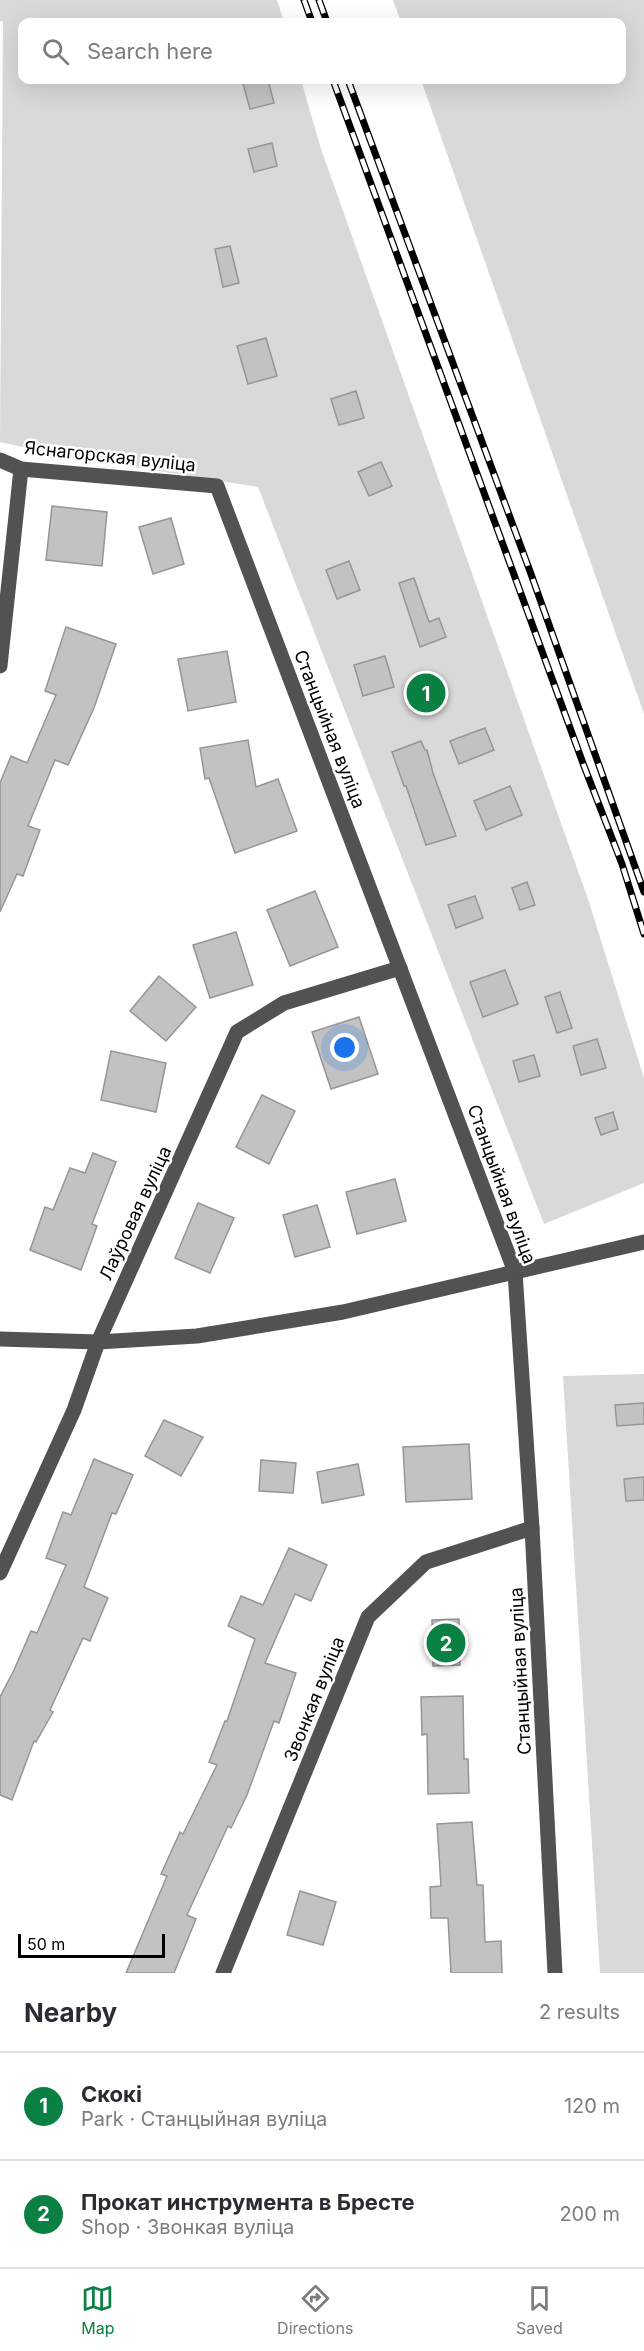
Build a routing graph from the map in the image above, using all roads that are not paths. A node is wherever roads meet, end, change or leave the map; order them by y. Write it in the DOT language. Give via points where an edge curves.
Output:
graph roads {
  1 [pos="0,460"];
  2 [pos="21,470"];
  3 [pos="217,486"];
  4 [pos="0,666"];
  5 [pos="400,968"];
  6 [pos="644,1242"];
  7 [pos="515,1272"];
  8 [pos="0,1339"];
  9 [pos="98,1341"];
  10 [pos="532,1528"];
  11 [pos="0,1573"];
  12 [pos="222,1973"];
  13 [pos="555,1973"];
  1 -- 2 [label="street, Яснагорская вуліца"];
  2 -- 3 [label="street, Яснагорская вуліца"];
  2 -- 4 [label="street"];
  3 -- 5 [label="street, Станцыйная вуліца"];
  5 -- 7 [label="street, Станцыйная вуліца"];
  5 -- 9 [label="street, Лаўровая вуліца" via="284,1003 237,1032"];
  6 -- 7 [label="street"];
  7 -- 9 [label="street" via="332,1314 197,1336"];
  7 -- 10 [label="street, Станцыйная вуліца"];
  8 -- 9 [label="street"];
  9 -- 11 [label="street, Лаўровая вуліца" via="74,1410"];
  10 -- 12 [label="street, Звонкая вуліца" via="426,1562 368,1617"];
  10 -- 13 [label="street, Станцыйная вуліца"];
}
